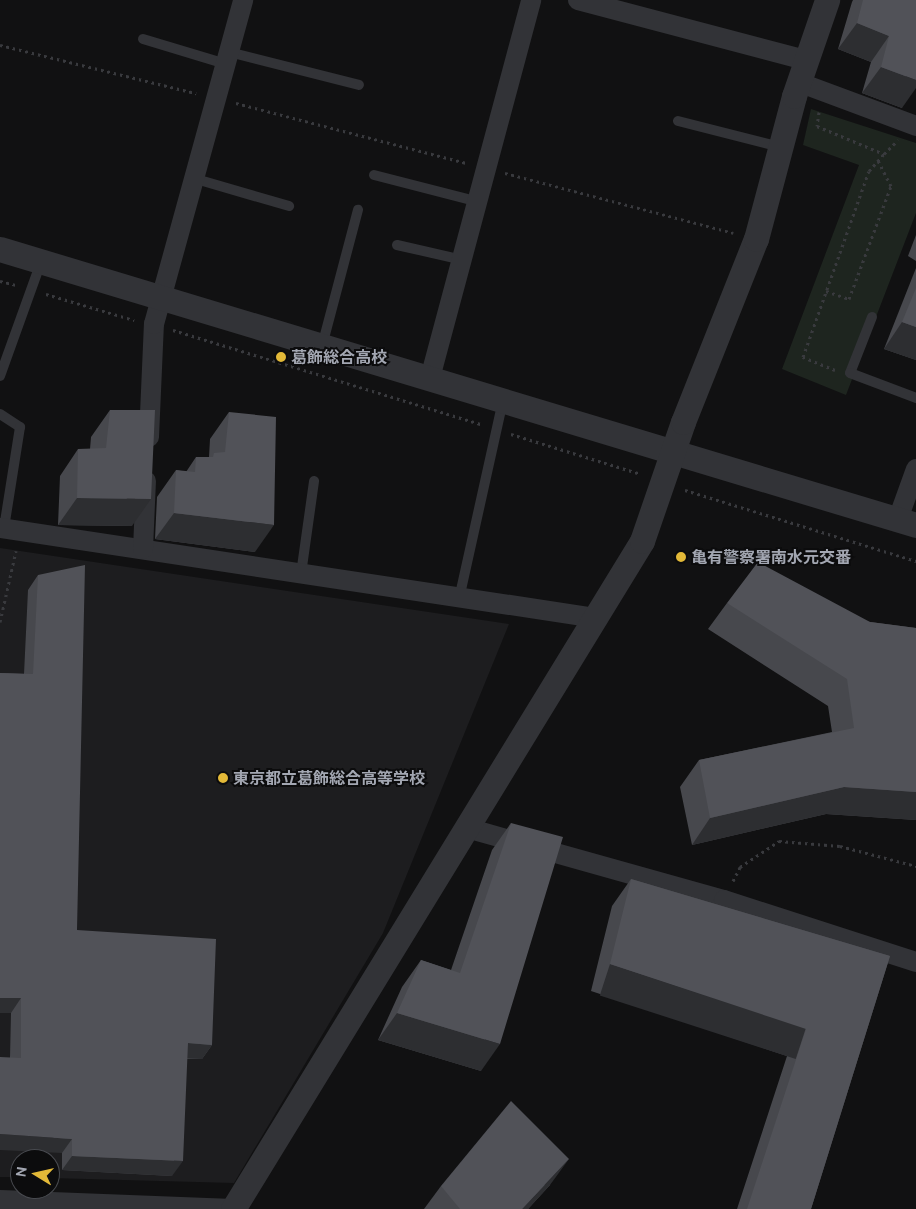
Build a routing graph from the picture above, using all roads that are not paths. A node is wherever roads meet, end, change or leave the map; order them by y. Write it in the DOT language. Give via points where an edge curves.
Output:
graph roads {
  1 [pos="243,0"];
  2 [pos="531,0"];
  3 [pos="578,0"];
  4 [pos="826,0"];
  5 [pos="143,39"];
  6 [pos="227,58"];
  7 [pos="802,71"];
  8 [pos="359,85"];
  9 [pos="678,121"];
  10 [pos="910,130"];
  11 [pos="780,146"];
  12 [pos="374,176"];
  13 [pos="196,179"];
  14 [pos="479,202"];
  15 [pos="289,206"];
  16 [pos="358,210"];
  17 [pos="397,244"];
  18 [pos="0,249"];
  19 [pos="464,260"];
  20 [pos="41,261"];
  21 [pos="164,298"];
  22 [pos="872,317"];
  23 [pos="322,346"];
  24 [pos="0,376"];
  25 [pos="430,378"];
  26 [pos="916,398"];
  27 [pos="503,401"];
  28 [pos="0,414"];
  29 [pos="672,450"];
  30 [pos="916,468"];
  31 [pos="314,481"];
  32 [pos="907,522"];
  33 [pos="8,529"];
  34 [pos="143,549"];
  35 [pos="301,574"];
  36 [pos="459,599"];
  37 [pos="596,618"];
  38 [pos="467,828"];
  39 [pos="916,962"];
  40 [pos="0,1200"];
  41 [pos="41,1205"];
  42 [pos="233,1209"];
  1 -- 6 [label="street"];
  2 -- 14 [label="street"];
  3 -- 7 [label="street"];
  4 -- 7 [label="street"];
  5 -- 6 [label="lane"];
  6 -- 8 [label="lane"];
  6 -- 13 [label="street"];
  7 -- 10 [label="street"];
  7 -- 11 [label="street"];
  9 -- 11 [label="lane"];
  11 -- 29 [label="street" via="756,239"];
  12 -- 14 [label="lane"];
  13 -- 15 [label="lane"];
  13 -- 21 [label="street"];
  14 -- 19 [label="street"];
  16 -- 23 [label="lane"];
  17 -- 19 [label="lane"];
  18 -- 20 [label="street"];
  19 -- 25 [label="street"];
  20 -- 21 [label="street"];
  20 -- 24 [label="lane"];
  21 -- 23 [label="street"];
  21 -- 34 [label="street" via="154,324"];
  22 -- 26 [label="lane" via="850,373"];
  23 -- 25 [label="street"];
  25 -- 27 [label="street"];
  27 -- 29 [label="street"];
  27 -- 36 [label="lane"];
  28 -- 33 [label="lane" via="20,427"];
  29 -- 32 [label="street"];
  29 -- 37 [label="street" via="642,541"];
  30 -- 32 [label="street"];
  31 -- 35 [label="lane"];
  33 -- 34 [label="street"];
  34 -- 35 [label="street"];
  35 -- 36 [label="street"];
  36 -- 37 [label="street"];
  37 -- 38 [label="street"];
  38 -- 39 [label="street" via="724,900"];
  38 -- 42 [label="street"];
  40 -- 41 [label="street"];
  41 -- 42 [label="street"];
}
